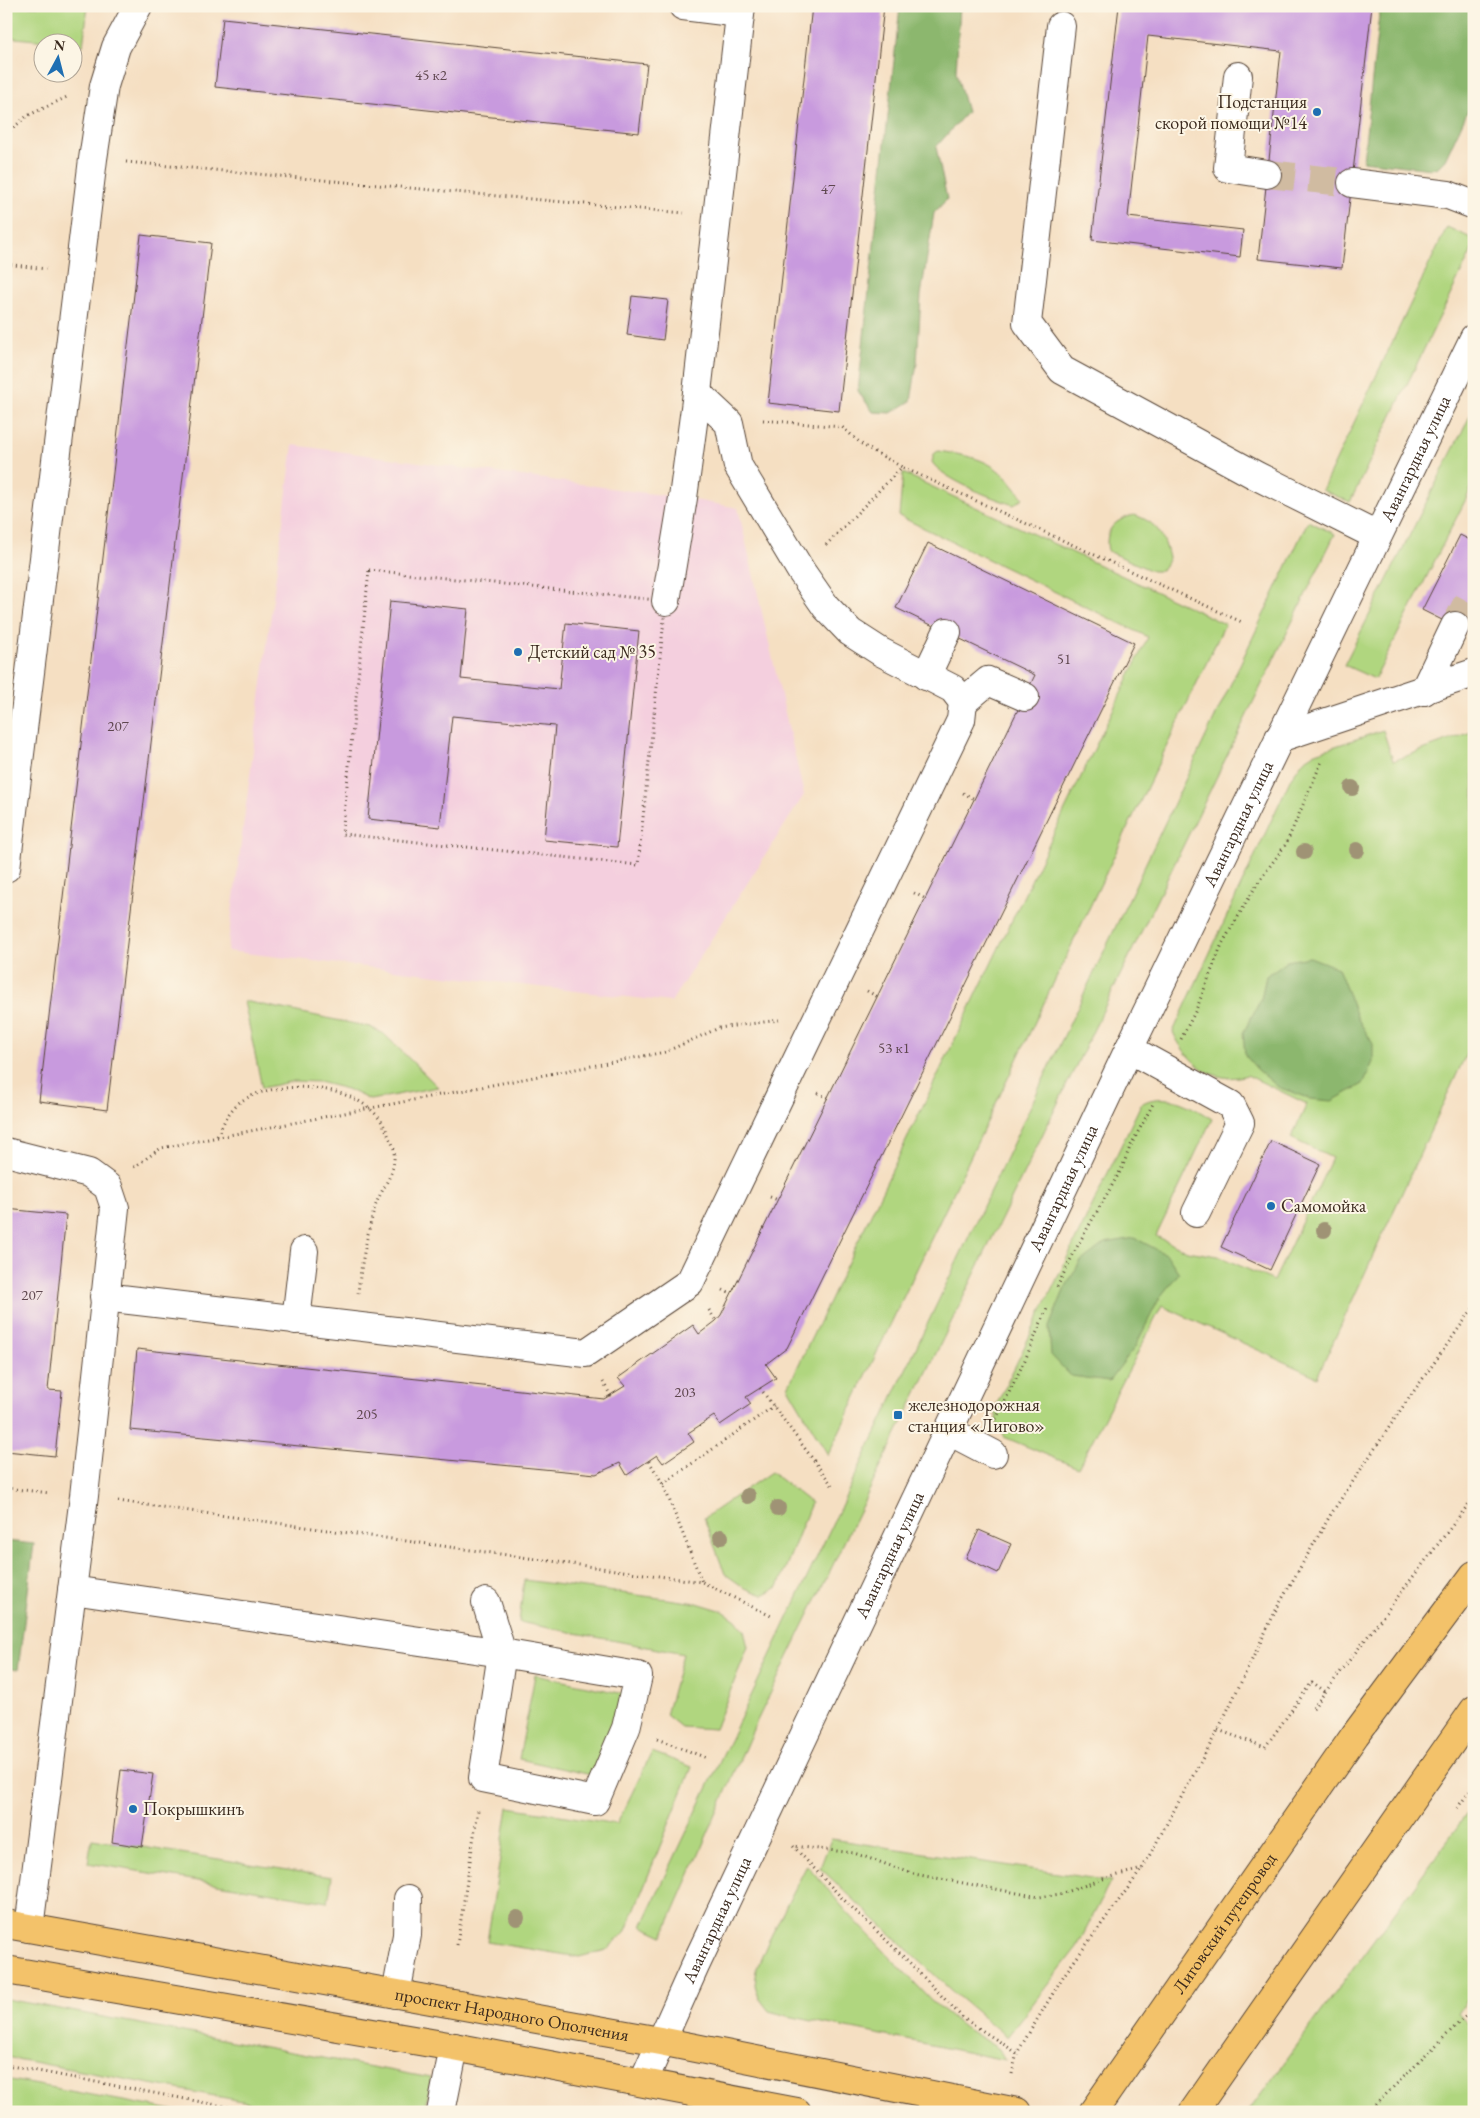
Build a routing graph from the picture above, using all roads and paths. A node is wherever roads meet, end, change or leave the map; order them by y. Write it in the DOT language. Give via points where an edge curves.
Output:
graph roads {
  1 [pos="138,6"];
  2 [pos="683,6"];
  3 [pos="741,10"];
  4 [pos="1061,26"];
  5 [pos="1238,76"];
  6 [pos="104,86"];
  7 [pos="6,134"];
  8 [pos="93,159"];
  9 [pos="1267,174"];
  10 [pos="1352,183"];
  11 [pos="1474,205"];
  12 [pos="718,216"];
  13 [pos="1474,338"];
  14 [pos="697,393"];
  15 [pos="730,423"];
  16 [pos="902,467"];
  17 [pos="1377,536"];
  18 [pos="801,571"];
  19 [pos="666,601"];
  20 [pos="1244,623"];
  21 [pos="1455,626"];
  22 [pos="947,632"];
  23 [pos="1474,673"];
  24 [pos="926,676"];
  25 [pos="1424,691"];
  26 [pos="1025,697"];
  27 [pos="963,702"];
  28 [pos="1279,738"];
  29 [pos="1318,769"];
  30 [pos="6,868"];
  31 [pos="756,1023"];
  32 [pos="1181,1040"];
  33 [pos="1129,1049"];
  34 [pos="1154,1101"];
  35 [pos="370,1108"];
  36 [pos="217,1137"];
  37 [pos="6,1152"];
  38 [pos="108,1187"];
  39 [pos="1196,1213"];
  40 [pos="304,1251"];
  41 [pos="1055,1292"];
  42 [pos="104,1298"];
  43 [pos="1051,1299"];
  44 [pos="1474,1308"];
  45 [pos="296,1320"];
  46 [pos="354,1327"];
  47 [pos="760,1388"];
  48 [pos="774,1406"];
  49 [pos="1002,1407"];
  50 [pos="949,1431"];
  51 [pos="993,1454"];
  52 [pos="649,1461"];
  53 [pos="663,1484"];
  54 [pos="832,1485"];
  55 [pos="6,1488"];
  56 [pos="84,1496"];
  57 [pos="1474,1497"];
  58 [pos="1474,1575"];
  59 [pos="702,1582"];
  60 [pos="72,1590"];
  61 [pos="486,1602"];
  62 [pos="771,1616"];
  63 [pos="502,1653"];
  64 [pos="1326,1692"];
  65 [pos="1313,1708"];
  66 [pos="1474,1710"];
  67 [pos="626,1728"];
  68 [pos="1218,1730"];
  69 [pos="707,1758"];
  70 [pos="483,1778"];
  71 [pos="1474,1786"];
  72 [pos="1458,1808"];
  73 [pos="1142,1869"];
  74 [pos="408,1899"];
  75 [pos="18,1926"];
  76 [pos="457,1945"];
  77 [pos="6,1970"];
  78 [pos="396,1994"];
  79 [pos="1474,2008"];
  80 [pos="660,2041"];
  81 [pos="454,2047"];
  82 [pos="1017,2053"];
  83 [pos="6,2066"];
  84 [pos="1012,2074"];
  85 [pos="644,2082"];
  86 [pos="254,2112"];
  87 [pos="441,2112"];
  88 [pos="797,2112"];
  89 [pos="1017,2112"];
  90 [pos="1093,2112"];
  91 [pos="1193,2112"];
  92 [pos="1368,2112"];
  1 -- 6 [label="street" via="116,47"];
  2 -- 3 [label="street"];
  3 -- 12 [label="street"];
  4 -- 17 [label="street" via="1027,323 1062,370 1257,476"];
  5 -- 9 [label="street" via="1228,168"];
  6 -- 7 [label="path" via="62,99 28,116"];
  6 -- 8 [label="street"];
  8 -- 12 [label="path"];
  8 -- 30 [label="street"];
  10 -- 11 [label="street" via="1448,195"];
  12 -- 14 [label="street"];
  13 -- 17 [label="street, Авангардная улица"];
  14 -- 15 [label="street"];
  14 -- 19 [label="street"];
  15 -- 16 [label="path" via="768,420 842,427 864,446"];
  15 -- 18 [label="street" via="738,466"];
  16 -- 18 [label="path"];
  16 -- 20 [label="path"];
  17 -- 28 [label="street, Авангардная улица"];
  18 -- 24 [label="street" via="850,632"];
  19 -- 19 [label="path" via="638,865 342,834 369,570"];
  21 -- 25 [label="street"];
  22 -- 24 [label="street"];
  23 -- 25 [label="street"];
  24 -- 27 [label="street" via="953,688"];
  25 -- 28 [label="street"];
  26 -- 27 [label="street" via="988,681"];
  27 -- 46 [label="street" via="961,720 690,1282 584,1354"];
  28 -- 33 [label="street, Авангардная улица"];
  29 -- 32 [label="path" via="1296,826 1258,881 1222,944"];
  31 -- 35 [label="path" via="719,1028 665,1052"];
  33 -- 39 [label="street" via="1231,1105 1240,1123"];
  33 -- 50 [label="street, Авангардная улица"];
  34 -- 41 [label="path"];
  35 -- 36 [label="path"];
  35 -- 36 [label="path" via="346,1095 318,1088 269,1091 246,1098 228,1115"];
  35 -- 46 [label="path" via="385,1126 394,1149 393,1173 376,1207 360,1275"];
  36 -- 38 [label="path" via="161,1148"];
  37 -- 38 [label="street" via="89,1173"];
  38 -- 42 [label="street" via="115,1208"];
  40 -- 45 [label="street"];
  42 -- 45 [label="street"];
  42 -- 56 [label="street"];
  43 -- 49 [label="path"];
  44 -- 68 [label="path" via="1331,1514 1278,1606"];
  45 -- 46 [label="street"];
  47 -- 48 [label="path"];
  48 -- 53 [label="path"];
  48 -- 54 [label="path"];
  50 -- 51 [label="street"];
  50 -- 80 [label="street, Авангардная улица"];
  52 -- 53 [label="path"];
  53 -- 59 [label="path"];
  55 -- 56 [label="path"];
  56 -- 59 [label="path"];
  56 -- 60 [label="street"];
  57 -- 64 [label="path"];
  58 -- 90 [label="main road, Лиговский путепровод" via="1355,1735"];
  59 -- 62 [label="path"];
  60 -- 63 [label="street"];
  60 -- 75 [label="street"];
  61 -- 63 [label="street"];
  63 -- 67 [label="street" via="638,1676"];
  63 -- 70 [label="street"];
  64 -- 65 [label="path"];
  64 -- 68 [label="path" via="1312,1682 1265,1747"];
  66 -- 91 [label="main road"];
  67 -- 69 [label="path"];
  67 -- 70 [label="street" via="595,1801"];
  68 -- 73 [label="path"];
  70 -- 76 [label="path"];
  71 -- 72 [label="path"];
  73 -- 82 [label="path" via="1064,1975"];
  73 -- 82 [label="path" via="1039,1898 914,1874 854,1853 792,1846 963,2018"];
  74 -- 78 [label="street" via="407,1935"];
  75 -- 78 [label="main road, проспект Народного Ополчения"];
  77 -- 81 [label="main road"];
  78 -- 80 [label="main road, проспект Народного Ополчения"];
  79 -- 92 [label="path"];
  80 -- 85 [label="street, Авангардная улица"];
  80 -- 89 [label="main road, проспект Народного Ополчения"];
  81 -- 85 [label="main road"];
  81 -- 87 [label="street"];
  82 -- 84 [label="path"];
  83 -- 86 [label="path"];
  85 -- 88 [label="main road"];
}
